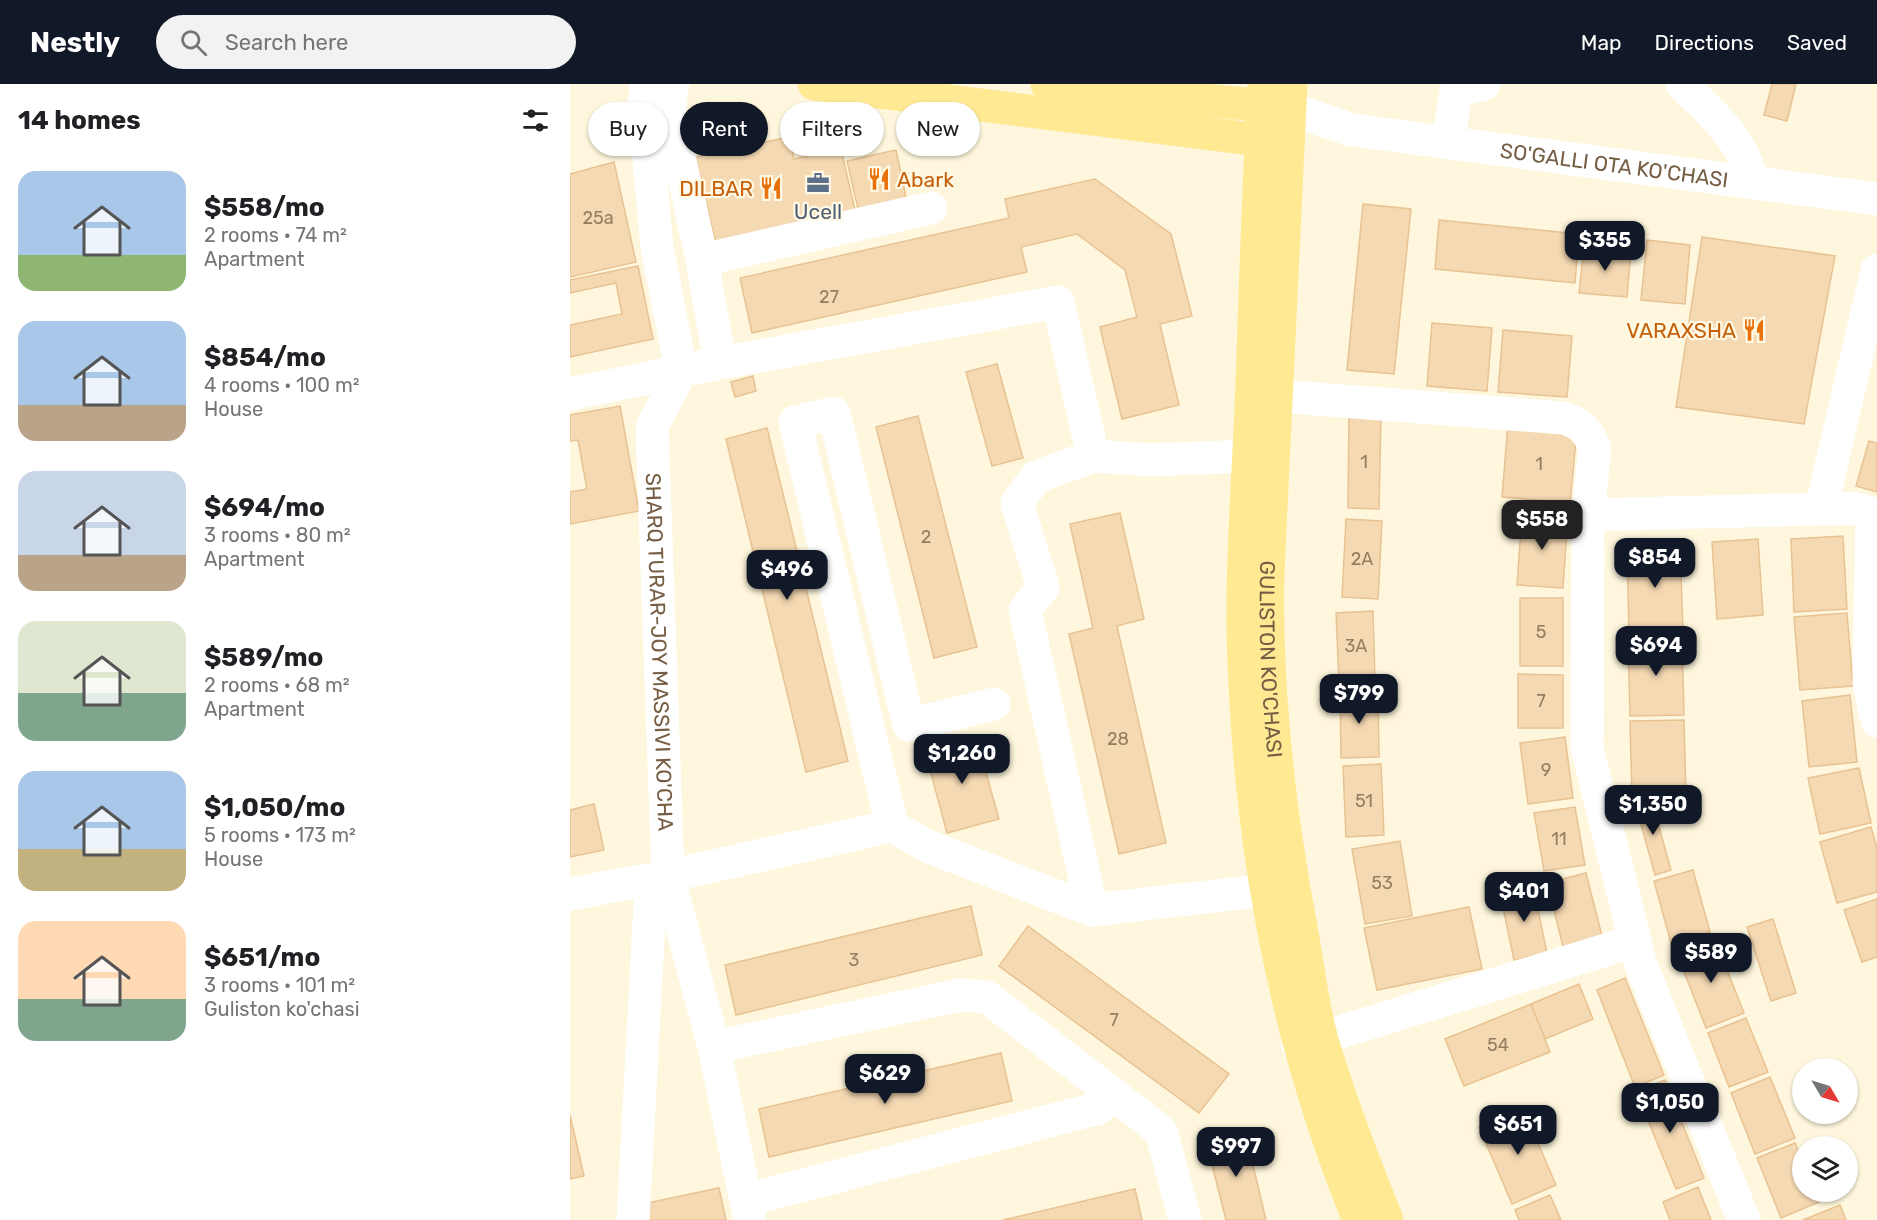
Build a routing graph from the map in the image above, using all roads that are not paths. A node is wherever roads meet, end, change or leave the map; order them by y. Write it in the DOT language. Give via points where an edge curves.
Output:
graph roads {
  1 [pos="646,84"];
  2 [pos="673,84"];
  3 [pos="814,84"];
  4 [pos="1047,84"];
  5 [pos="1484,84"];
  6 [pos="1682,84"];
  7 [pos="1277,96"];
  8 [pos="1352,130"];
  9 [pos="1274,142"];
  10 [pos="1448,143"];
  11 [pos="1752,182"];
  12 [pos="1877,199"];
  13 [pos="932,208"];
  14 [pos="702,260"];
  15 [pos="1877,270"];
  16 [pos="720,363"];
  17 [pos="681,371"];
  18 [pos="570,394"];
  19 [pos="1264,395"];
  20 [pos="1262,454"];
  21 [pos="1093,456"];
  22 [pos="1821,509"];
  23 [pos="1587,515"];
  24 [pos="1875,515"];
  25 [pos="994,704"];
  26 [pos="1877,721"];
  27 [pos="892,826"];
  28 [pos="668,876"];
  29 [pos="1280,889"];
  30 [pos="570,894"];
  31 [pos="1092,910"];
  32 [pos="1635,941"];
  33 [pos="1310,1041"];
  34 [pos="714,1047"];
  35 [pos="1113,1094"];
  36 [pos="748,1210"];
  37 [pos="633,1220"];
  38 [pos="1185,1220"];
  39 [pos="1359,1220"];
  40 [pos="1387,1220"];
  41 [pos="1744,1220"];
  1 -- 17 [label="street" via="644,115 657,246"];
  2 -- 14 [label="street" via="669,110"];
  3 -- 9 [label="main road, SO'GALLI OTA KO'CHASI"];
  4 -- 7 [label="main road, SO'GALLI OTA KO'CHASI"];
  5 -- 10 [label="street" via="1456,91"];
  6 -- 11 [label="street" via="1737,140"];
  7 -- 8 [label="street, SO'GALLI OTA KO'CHASI"];
  7 -- 9 [label="main road, GULISTON KO'CHASI"];
  8 -- 9 [label="street, SO'GALLI OTA KO'CHASI"];
  8 -- 10 [label="street, SO'GALLI OTA KO'CHASI"];
  9 -- 19 [label="main road, GULISTON KO'CHASI"];
  10 -- 11 [label="street, SO'GALLI OTA KO'CHASI"];
  11 -- 12 [label="street, SO'GALLI OTA KO'CHASI"];
  13 -- 14 [label="street"];
  14 -- 16 [label="street"];
  15 -- 22 [label="street"];
  16 -- 17 [label="street"];
  16 -- 21 [label="street" via="1058,302"];
  17 -- 18 [label="street"];
  17 -- 28 [label="street, SHARQ TURAR-JOY MASSIVI KO'CHA" via="652,427"];
  19 -- 20 [label="main road, GULISTON KO'CHASI"];
  19 -- 23 [label="street" via="1389,402 1571,420 1584,429 1595,448"];
  20 -- 21 [label="street" via="1151,460"];
  20 -- 29 [label="main road, GULISTON KO'CHASI" via="1269,690 1281,811"];
  21 -- 31 [label="street" via="1036,477 1017,503 1043,587 1025,610"];
  22 -- 23 [label="street"];
  22 -- 24 [label="street" via="1853,508"];
  23 -- 32 [label="street" via="1587,748"];
  24 -- 26 [label="street" via="1869,682"];
  25 -- 27 [label="street" via="909,725 834,413 795,422"];
  27 -- 28 [label="street"];
  27 -- 31 [label="street" via="927,846"];
  28 -- 30 [label="street"];
  28 -- 34 [label="street, SHARQ TURAR-JOY MASSIVI KO'CHA"];
  28 -- 37 [label="street" via="650,903"];
  29 -- 31 [label="street"];
  29 -- 33 [label="main road, GULISTON KO'CHASI"];
  32 -- 33 [label="street"];
  32 -- 41 [label="street"];
  33 -- 39 [label="main road, GULISTON KO'CHASI" via="1322,1122"];
  33 -- 40 [label="main road, GULISTON KO'CHASI" via="1344,1109"];
  34 -- 35 [label="street" via="960,994 987,997"];
  34 -- 36 [label="street, SHARQ TURAR-JOY MASSIVI KO'CHA"];
  35 -- 36 [label="street" via="1099,1108"];
  35 -- 38 [label="street" via="1161,1131"];
}
